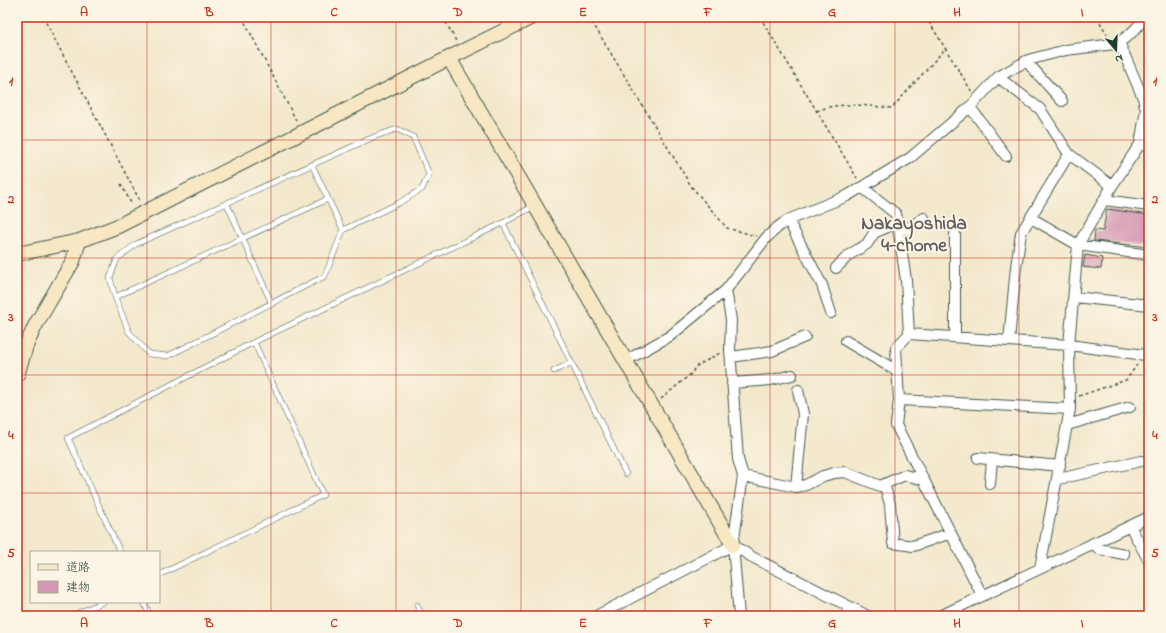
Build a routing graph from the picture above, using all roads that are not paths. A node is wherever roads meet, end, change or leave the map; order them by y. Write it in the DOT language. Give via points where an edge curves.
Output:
graph roads {
  1 [pos="532,17"];
  2 [pos="1146,17"];
  3 [pos="1116,43"];
  4 [pos="449,58"];
  5 [pos="1026,61"];
  6 [pos="998,77"];
  7 [pos="1062,101"];
  8 [pos="973,104"];
  9 [pos="1149,135"];
  10 [pos="1145,145"];
  11 [pos="1070,154"];
  12 [pos="1006,156"];
  13 [pos="312,165"];
  14 [pos="1112,186"];
  15 [pos="863,188"];
  16 [pos="328,199"];
  17 [pos="1104,200"];
  18 [pos="227,204"];
  19 [pos="534,205"];
  20 [pos="1149,206"];
  21 [pos="924,218"];
  22 [pos="1031,218"];
  23 [pos="788,220"];
  24 [pos="503,223"];
  25 [pos="897,223"];
  26 [pos="343,230"];
  27 [pos="899,234"];
  28 [pos="955,234"];
  29 [pos="242,238"];
  30 [pos="79,242"];
  31 [pos="1078,245"];
  32 [pos="17,254"];
  33 [pos="1149,255"];
  34 [pos="836,268"];
  35 [pos="726,290"];
  36 [pos="115,297"];
  37 [pos="1074,297"];
  38 [pos="272,304"];
  39 [pos="1149,305"];
  40 [pos="831,313"];
  41 [pos="909,334"];
  42 [pos="805,337"];
  43 [pos="955,337"];
  44 [pos="1010,340"];
  45 [pos="846,341"];
  46 [pos="254,342"];
  47 [pos="1069,345"];
  48 [pos="730,354"];
  49 [pos="1147,354"];
  50 [pos="20,355"];
  51 [pos="625,361"];
  52 [pos="571,363"];
  53 [pos="554,371"];
  54 [pos="897,371"];
  55 [pos="17,375"];
  56 [pos="792,375"];
  57 [pos="732,383"];
  58 [pos="798,390"];
  59 [pos="899,400"];
  60 [pos="1070,404"];
  61 [pos="1130,407"];
  62 [pos="1067,424"];
  63 [pos="978,458"];
  64 [pos="992,460"];
  65 [pos="1141,460"];
  66 [pos="1060,466"];
  67 [pos="626,474"];
  68 [pos="743,476"];
  69 [pos="1058,479"];
  70 [pos="924,480"];
  71 [pos="884,484"];
  72 [pos="990,484"];
  73 [pos="796,487"];
  74 [pos="1149,517"];
  75 [pos="1130,526"];
  76 [pos="951,533"];
  77 [pos="1093,543"];
  78 [pos="733,544"];
  79 [pos="120,551"];
  80 [pos="1124,554"];
  81 [pos="1149,561"];
  82 [pos="1040,568"];
  83 [pos="160,575"];
  84 [pos="982,595"];
  85 [pos="101,603"];
  86 [pos="144,603"];
  87 [pos="417,605"];
  88 [pos="848,611"];
  89 [pos="77,616"];
  90 [pos="150,616"];
  91 [pos="422,616"];
  92 [pos="596,616"];
  93 [pos="739,616"];
  94 [pos="868,616"];
  95 [pos="940,616"];
  1 -- 4 [label="street"];
  2 -- 3 [label="street" via="1132,33"];
  3 -- 5 [label="street" via="1066,50"];
  3 -- 10 [label="street" via="1143,98 1146,110"];
  4 -- 19 [label="street"];
  4 -- 30 [label="street" via="118,226"];
  5 -- 6 [label="street"];
  5 -- 7 [label="street"];
  6 -- 8 [label="street"];
  6 -- 11 [label="street" via="1040,110"];
  8 -- 12 [label="street"];
  8 -- 15 [label="street" via="910,158"];
  9 -- 10 [label="street"];
  10 -- 14 [label="street"];
  11 -- 14 [label="street"];
  11 -- 22 [label="street"];
  13 -- 16 [label="lane"];
  13 -- 18 [label="lane"];
  13 -- 26 [label="lane" via="397,129 412,137 416,145 429,174 422,189"];
  14 -- 17 [label="street"];
  15 -- 23 [label="street"];
  15 -- 25 [label="street" via="896,214"];
  16 -- 26 [label="lane"];
  16 -- 29 [label="lane"];
  17 -- 20 [label="street"];
  17 -- 31 [label="street"];
  18 -- 29 [label="lane"];
  18 -- 36 [label="lane" via="136,244 116,258 110,278"];
  19 -- 24 [label="lane"];
  19 -- 51 [label="street"];
  21 -- 27 [label="street"];
  22 -- 31 [label="street"];
  22 -- 44 [label="street" via="1021,233"];
  23 -- 35 [label="street" via="766,238"];
  23 -- 40 [label="street" via="822,285"];
  24 -- 46 [label="lane"];
  24 -- 52 [label="lane"];
  25 -- 27 [label="street"];
  25 -- 34 [label="street" via="874,233 867,244 849,255"];
  26 -- 38 [label="lane" via="325,276"];
  27 -- 41 [label="street" via="906,280"];
  28 -- 43 [label="street"];
  29 -- 36 [label="lane"];
  29 -- 38 [label="lane"];
  30 -- 32 [label="street"];
  30 -- 50 [label="street" via="73,261"];
  31 -- 33 [label="street"];
  31 -- 37 [label="street"];
  35 -- 48 [label="street" via="731,320"];
  35 -- 51 [label="street" via="670,336"];
  36 -- 38 [label="lane" via="129,332 149,354 168,356"];
  37 -- 39 [label="street"];
  37 -- 47 [label="street"];
  41 -- 43 [label="street"];
  41 -- 54 [label="street" via="896,348"];
  42 -- 48 [label="street" via="772,351"];
  43 -- 44 [label="street"];
  44 -- 47 [label="street"];
  45 -- 54 [label="street"];
  46 -- 79 [label="lane" via="68,438"];
  46 -- 83 [label="lane" via="323,495"];
  47 -- 49 [label="street"];
  47 -- 60 [label="street"];
  48 -- 57 [label="street"];
  50 -- 55 [label="street"];
  51 -- 78 [label="street"];
  52 -- 53 [label="lane"];
  52 -- 67 [label="lane"];
  54 -- 59 [label="street"];
  56 -- 57 [label="street" via="771,380"];
  57 -- 68 [label="street" via="738,459"];
  58 -- 73 [label="street" via="803,414"];
  59 -- 60 [label="street"];
  59 -- 70 [label="street" via="896,425"];
  60 -- 62 [label="street"];
  61 -- 62 [label="street"];
  62 -- 66 [label="street"];
  63 -- 64 [label="street"];
  64 -- 66 [label="street"];
  64 -- 72 [label="street"];
  65 -- 69 [label="street"];
  66 -- 69 [label="street"];
  68 -- 73 [label="street"];
  68 -- 78 [label="street"];
  69 -- 82 [label="street"];
  70 -- 71 [label="street" via="905,475"];
  70 -- 76 [label="street"];
  71 -- 73 [label="street" via="880,486 845,472 834,472"];
  71 -- 76 [label="street" via="890,504 891,546 913,546"];
  74 -- 75 [label="street"];
  75 -- 77 [label="street"];
  75 -- 81 [label="street"];
  76 -- 84 [label="street"];
  77 -- 80 [label="street" via="1099,549"];
  77 -- 82 [label="street"];
  78 -- 88 [label="street"];
  78 -- 92 [label="street"];
  78 -- 93 [label="street"];
  82 -- 84 [label="street"];
  84 -- 95 [label="street"];
  85 -- 89 [label="lane" via="78,613"];
  86 -- 90 [label="lane"];
  87 -- 91 [label="lane"];
  88 -- 94 [label="street"];
}
